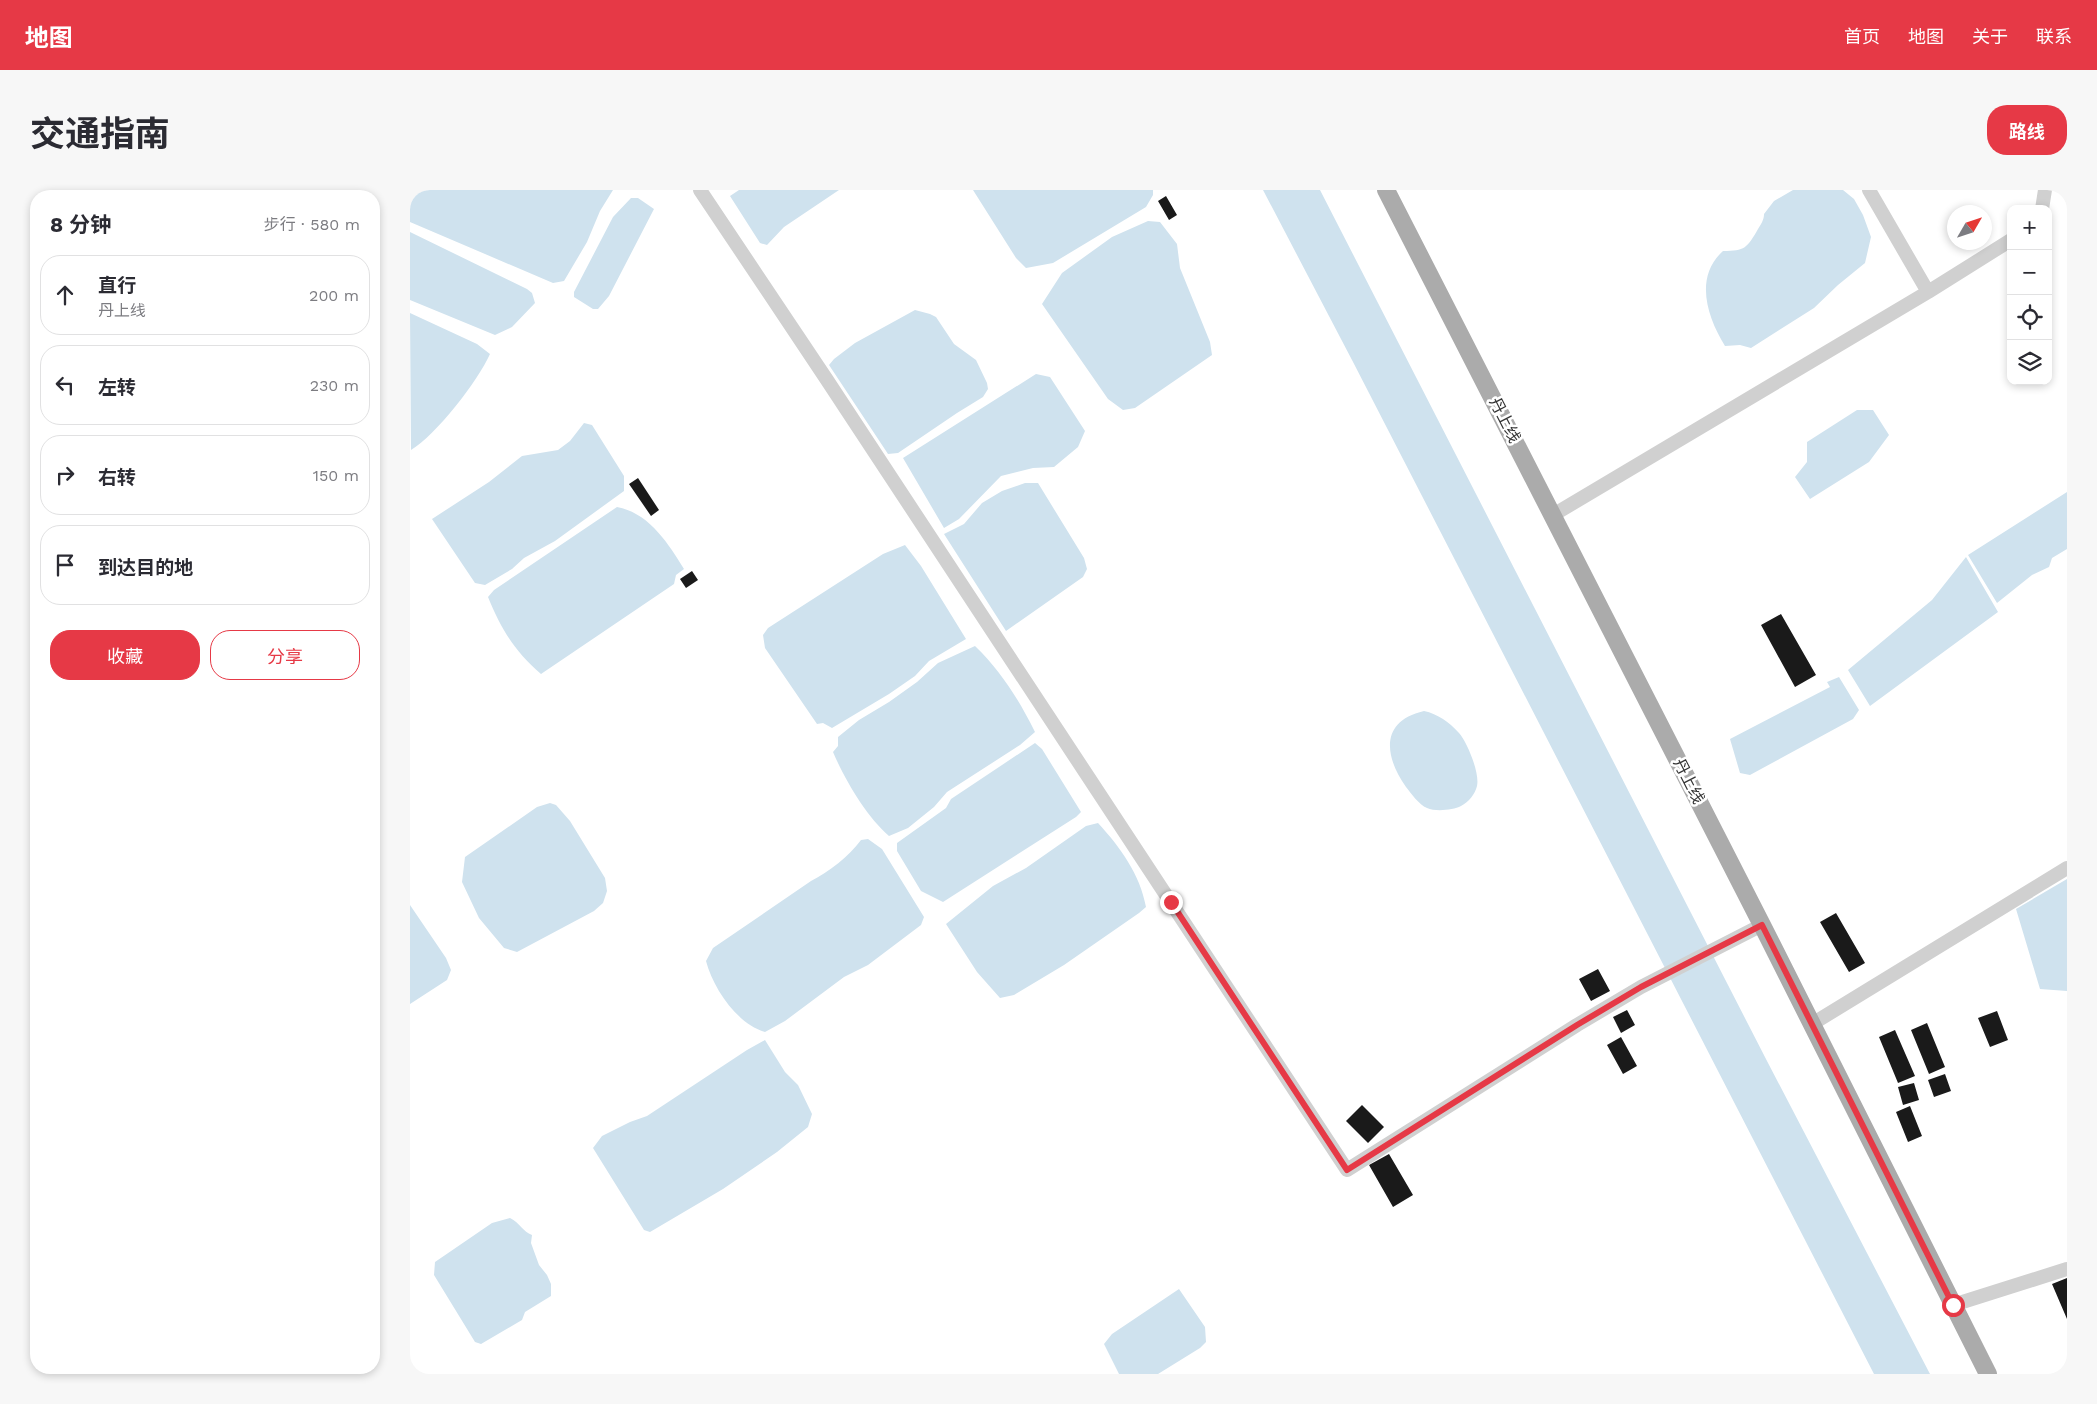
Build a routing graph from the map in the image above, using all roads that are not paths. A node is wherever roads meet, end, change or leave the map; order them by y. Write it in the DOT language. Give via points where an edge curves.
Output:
graph roads {
  1 [pos="700,190"];
  2 [pos="1386,190"];
  3 [pos="1870,190"];
  4 [pos="2045,190"];
  5 [pos="2043,205"];
  6 [pos="2007,243"];
  7 [pos="1928,292"];
  8 [pos="1553,515"];
  9 [pos="2067,868"];
  10 [pos="1762,925"];
  11 [pos="1812,1024"];
  12 [pos="2067,1269"];
  13 [pos="1953,1305"];
  14 [pos="1988,1374"];
  1 -- 10 [label="street" via="1347,1170 1577,1025"];
  2 -- 8 [label="main road, 丹上线"];
  3 -- 7 [label="street"];
  4 -- 5 [label="street"];
  6 -- 7 [label="street"];
  7 -- 8 [label="street"];
  8 -- 10 [label="main road, 丹上线"];
  9 -- 11 [label="street"];
  10 -- 11 [label="main road, 丹上线"];
  11 -- 13 [label="main road, 丹上线"];
  12 -- 13 [label="street"];
  13 -- 14 [label="main road, 丹上线"];
}
